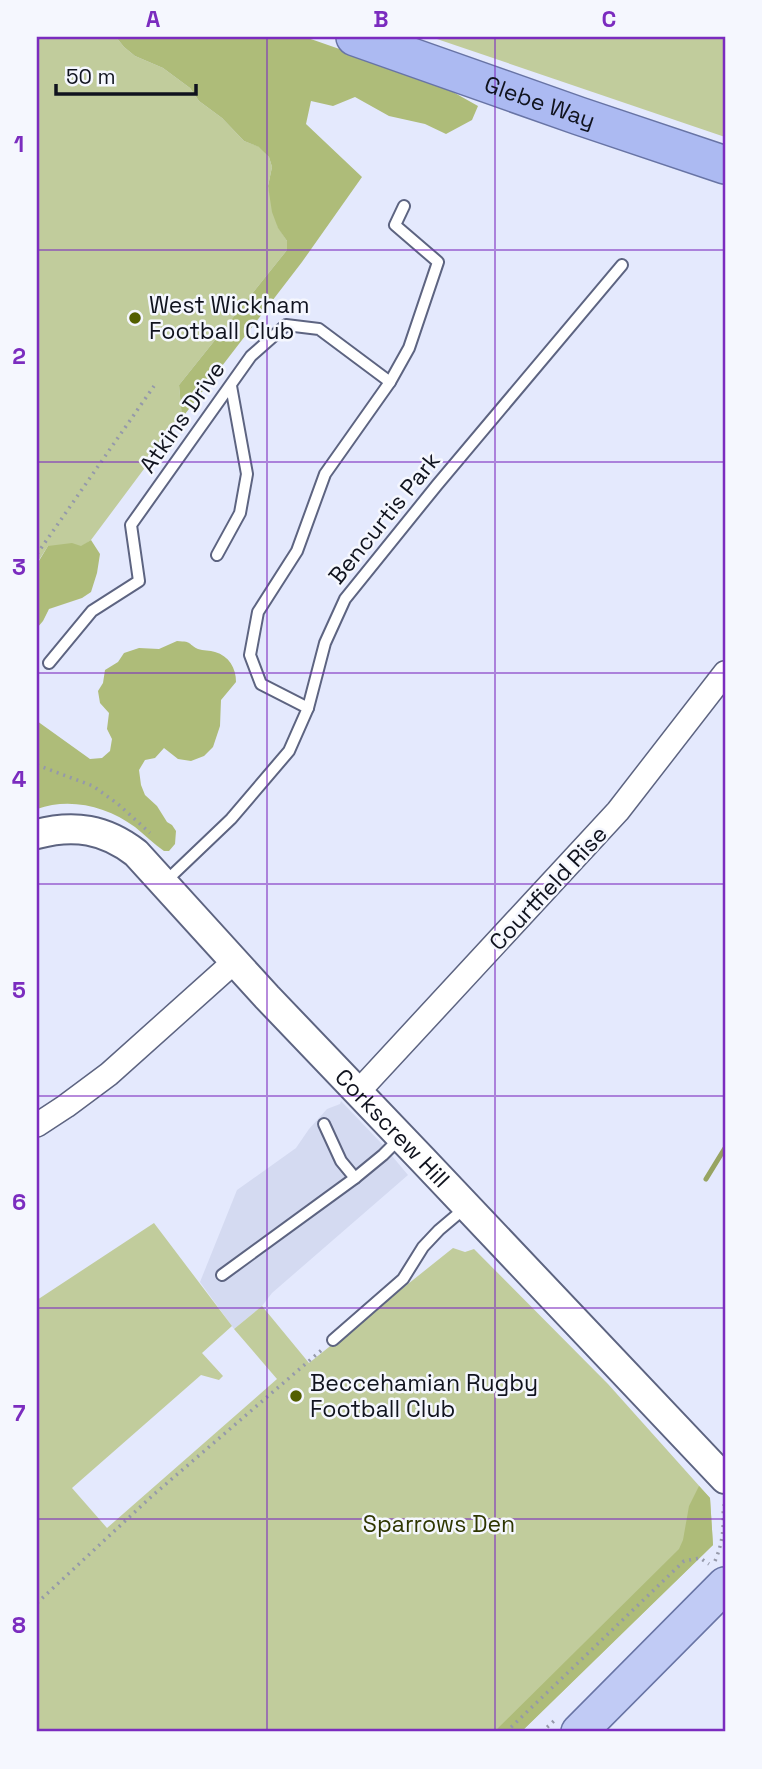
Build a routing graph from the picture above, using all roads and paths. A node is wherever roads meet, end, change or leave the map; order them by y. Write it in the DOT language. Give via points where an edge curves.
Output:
graph roads {
  1 [pos="355,37"];
  2 [pos="725,165"];
  3 [pos="404,206"];
  4 [pos="622,265"];
  5 [pos="390,382"];
  6 [pos="154,386"];
  7 [pos="231,386"];
  8 [pos="37,554"];
  9 [pos="217,555"];
  10 [pos="49,663"];
  11 [pos="725,673"];
  12 [pos="308,708"];
  13 [pos="37,765"];
  14 [pos="37,834"];
  15 [pos="153,836"];
  16 [pos="165,883"];
  17 [pos="234,962"];
  18 [pos="358,1092"];
  19 [pos="324,1124"];
  20 [pos="37,1125"];
  21 [pos="401,1136"];
  22 [pos="355,1178"];
  23 [pos="467,1206"];
  24 [pos="222,1275"];
  25 [pos="333,1340"];
  26 [pos="725,1479"];
  27 [pos="719,1576"];
  28 [pos="37,1603"];
  29 [pos="506,1732"];
  30 [pos="579,1732"];
  1 -- 2 [label="highway, Glebe Way"];
  3 -- 5 [label="lane" via="395,225 438,262 409,348"];
  4 -- 12 [label="lane, Bencurtis Park" via="345,599 325,643"];
  5 -- 7 [label="lane, Atkins Drive" via="319,329 286,325 251,356"];
  5 -- 12 [label="lane" via="325,474 297,551 258,612 250,655 261,684"];
  6 -- 8 [label="path"];
  7 -- 9 [label="lane" via="247,474 240,513"];
  7 -- 10 [label="lane, Atkins Drive" via="131,525 139,581 92,611"];
  11 -- 18 [label="street, Courtfield Rise" via="618,811"];
  12 -- 16 [label="lane, Bencurtis Park" via="289,751 231,819"];
  13 -- 15 [label="path" via="93,786"];
  14 -- 16 [label="street, Corkscrew Hill" via="66,828 107,836 128,846"];
  16 -- 17 [label="street, Corkscrew Hill"];
  17 -- 18 [label="street, Corkscrew Hill"];
  17 -- 20 [label="street" via="109,1074"];
  18 -- 21 [label="street, Corkscrew Hill"];
  19 -- 22 [label="lane" via="341,1161"];
  21 -- 22 [label="lane"];
  21 -- 23 [label="street, Corkscrew Hill"];
  22 -- 24 [label="lane"];
  23 -- 25 [label="lane" via="423,1247 403,1279"];
  23 -- 26 [label="street, Corkscrew Hill"];
  25 -- 28 [label="path" via="152,1496"];
  27 -- 29 [label="path" via="699,1558 684,1561"];
  27 -- 30 [label="main road"];
}
